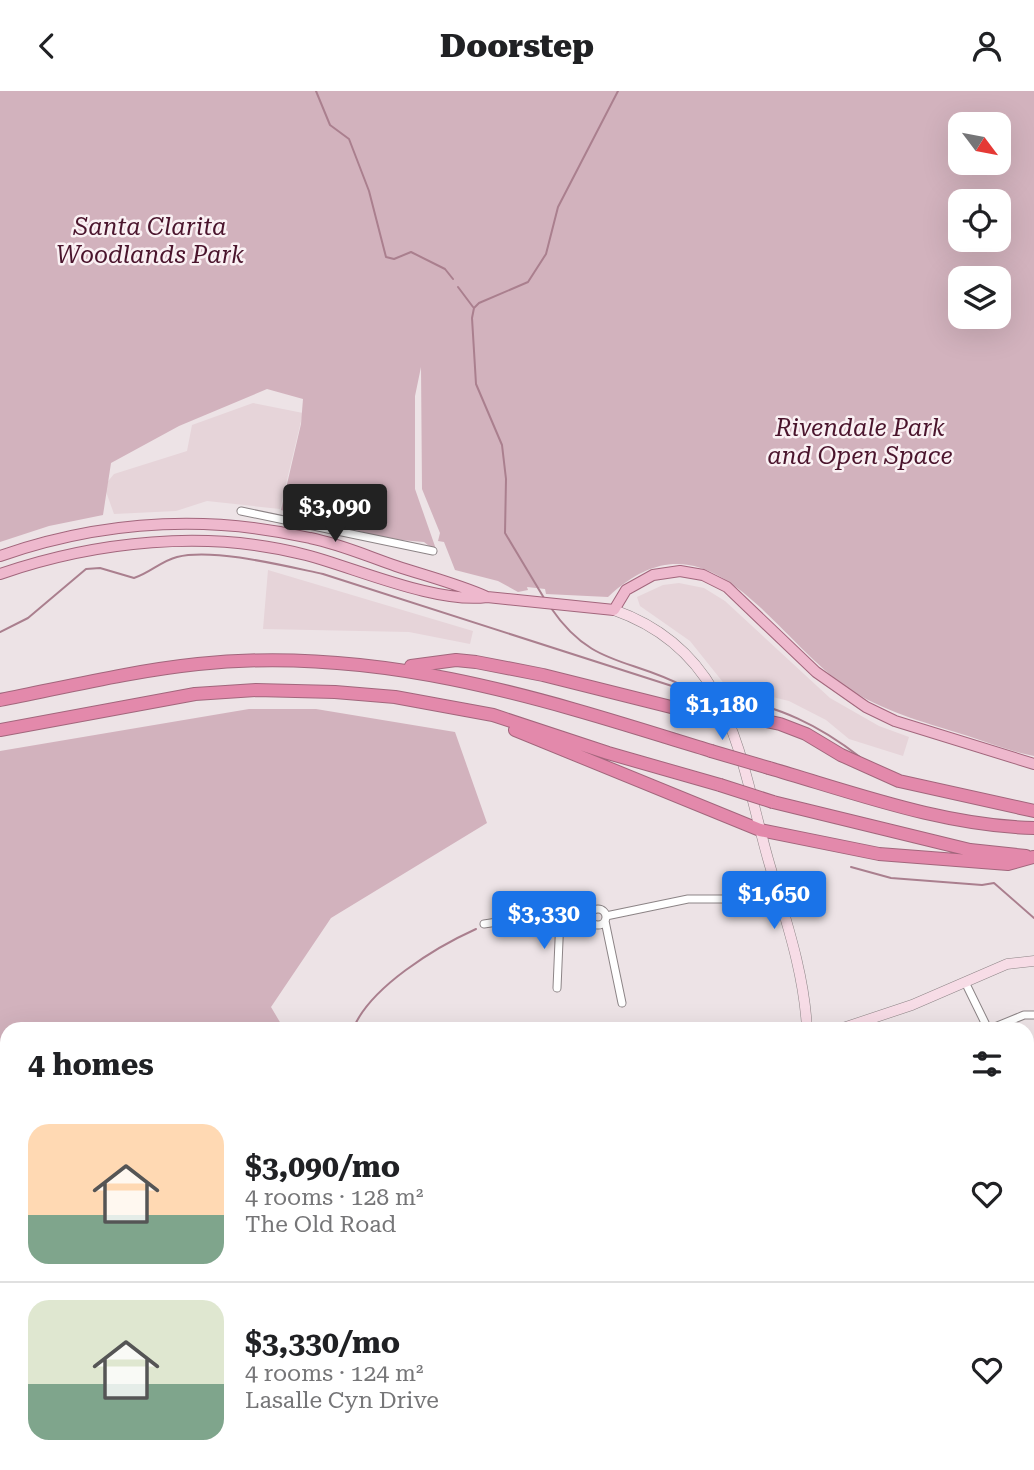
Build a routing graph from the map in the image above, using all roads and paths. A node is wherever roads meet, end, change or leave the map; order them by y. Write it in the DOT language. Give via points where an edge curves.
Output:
graph roads {
  1 [pos="241,511"];
  2 [pos="433,551"];
  3 [pos="0,556"];
  4 [pos="0,574"];
  5 [pos="487,597"];
  6 [pos="614,610"];
  7 [pos="403,667"];
  8 [pos="0,700"];
  9 [pos="474,711"];
  10 [pos="728,713"];
  11 [pos="0,730"];
  12 [pos="1034,764"];
  13 [pos="1034,811"];
  14 [pos="1034,828"];
  15 [pos="760,830"];
  16 [pos="1033,857"];
  17 [pos="778,893"];
  18 [pos="560,916"];
  19 [pos="589,917"];
  20 [pos="606,918"];
  21 [pos="484,924"];
  22 [pos="1034,961"];
  23 [pos="965,982"];
  24 [pos="556,988"];
  25 [pos="622,1003"];
  26 [pos="1034,1015"];
  27 [pos="806,1022"];
  28 [pos="861,1022"];
  29 [pos="985,1022"];
  30 [pos="1006,1022"];
  1 -- 2 [label="street"];
  3 -- 5 [label="main road" via="51,538 108,527 218,524 342,546"];
  4 -- 5 [label="main road" via="81,552 216,542 303,554 430,591"];
  5 -- 6 [label="main road"];
  6 -- 10 [label="street" via="646,624 679,649"];
  6 -- 12 [label="main road" via="626,590 653,575 680,571 703,575 727,587 816,672 866,707 895,721"];
  7 -- 8 [label="highway" via="326,661 199,664"];
  7 -- 10 [label="highway" via="476,662 695,713"];
  7 -- 14 [label="highway, bridge" via="555,702 902,807"];
  9 -- 11 [label="highway" via="395,697 256,690 195,694"];
  9 -- 15 [label="highway"];
  9 -- 16 [label="highway, bridge" via="773,802 970,850"];
  10 -- 13 [label="highway" via="793,728 899,781"];
  10 -- 15 [label="street"];
  15 -- 16 [label="highway" via="879,854 1008,865"];
  15 -- 17 [label="street"];
  17 -- 20 [label="street" via="688,899"];
  17 -- 27 [label="street" via="795,950"];
  18 -- 19 [label="street"];
  18 -- 21 [label="street"];
  18 -- 24 [label="street"];
  19 -- 20 [label="street" via="594,925"];
  19 -- 20 [label="street" via="598,909"];
  20 -- 25 [label="street"];
  22 -- 23 [label="street" via="1007,964"];
  23 -- 28 [label="street"];
  23 -- 29 [label="street"];
  26 -- 30 [label="street"];
}
